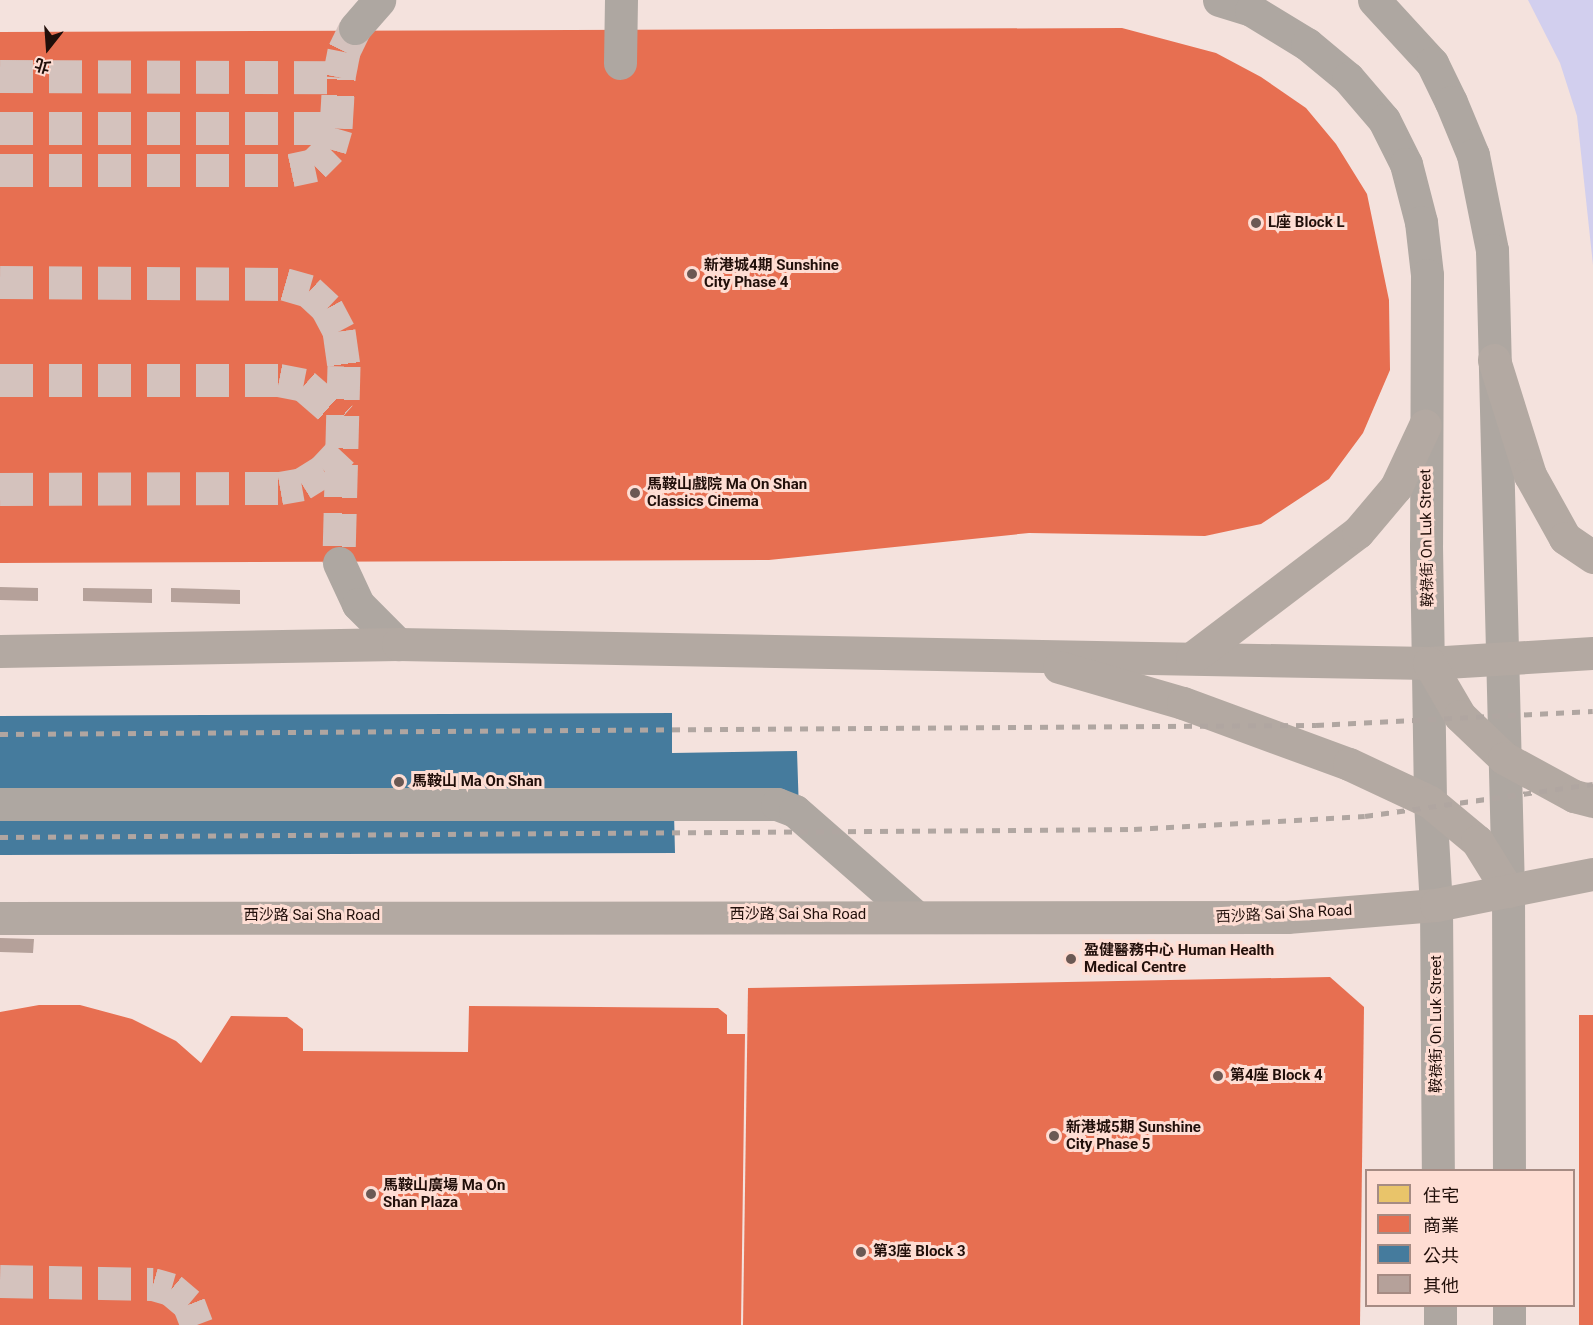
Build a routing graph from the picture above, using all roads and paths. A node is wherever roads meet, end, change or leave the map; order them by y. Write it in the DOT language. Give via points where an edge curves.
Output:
graph roads {
  1 [pos="379,0"];
  2 [pos="621,0"];
  3 [pos="1219,0"];
  4 [pos="1374,0"];
  5 [pos="355,28"];
  6 [pos="620,63"];
  7 [pos="1494,360"];
  8 [pos="1425,425"];
  9 [pos="1593,557"];
  10 [pos="339,563"];
  11 [pos="398,644"];
  12 [pos="0,651"];
  13 [pos="1593,653"];
  14 [pos="1019,656"];
  15 [pos="1192,658"];
  16 [pos="1500,660"];
  17 [pos="1429,663"];
  18 [pos="1504,758"];
  19 [pos="1593,801"];
  20 [pos="1430,802"];
  21 [pos="0,804"];
  22 [pos="1593,874"];
  23 [pos="1509,891"];
  24 [pos="1436,905"];
  25 [pos="915,916"];
  26 [pos="0,918"];
  27 [pos="1438,1169"];
  28 [pos="1509,1169"];
  29 [pos="1440,1307"];
  30 [pos="1509,1307"];
  31 [pos="1440,1325"];
  32 [pos="1509,1325"];
  1 -- 5 [label="street"];
  2 -- 6 [label="street"];
  3 -- 8 [label="street, 鞍祿街 On Luk Street" via="1251,10 1307,44 1348,78 1384,120 1406,164 1421,222 1427,275"];
  4 -- 7 [label="street" via="1431,63 1473,155 1491,250"];
  7 -- 9 [label="main road" via="1530,475 1565,538"];
  7 -- 16 [label="street"];
  8 -- 15 [label="main road" via="1396,488 1358,532"];
  8 -- 17 [label="street, 鞍祿街 On Luk Street"];
  10 -- 11 [label="street" via="358,604"];
  11 -- 12 [label="main road"];
  11 -- 14 [label="main road"];
  13 -- 16 [label="main road"];
  14 -- 15 [label="main road"];
  14 -- 20 [label="main road" via="1183,703 1349,764"];
  15 -- 17 [label="main road"];
  16 -- 17 [label="main road"];
  16 -- 18 [label="street"];
  17 -- 18 [label="main road" via="1460,716"];
  17 -- 20 [label="street, 鞍祿街 On Luk Street"];
  18 -- 19 [label="main road" via="1574,796"];
  18 -- 23 [label="street"];
  20 -- 23 [label="main road" via="1477,842"];
  20 -- 24 [label="street, 鞍祿街 On Luk Street"];
  21 -- 25 [label="street" via="777,804 795,811"];
  22 -- 23 [label="main road, 西沙路 Sai Sha Road"];
  23 -- 24 [label="main road, 西沙路 Sai Sha Road"];
  23 -- 28 [label="street"];
  24 -- 25 [label="main road, 西沙路 Sai Sha Road" via="1287,917"];
  24 -- 27 [label="street, 鞍祿街 On Luk Street"];
  25 -- 26 [label="main road, 西沙路 Sai Sha Road"];
  29 -- 31 [label="street"];
  30 -- 32 [label="street"];
}
